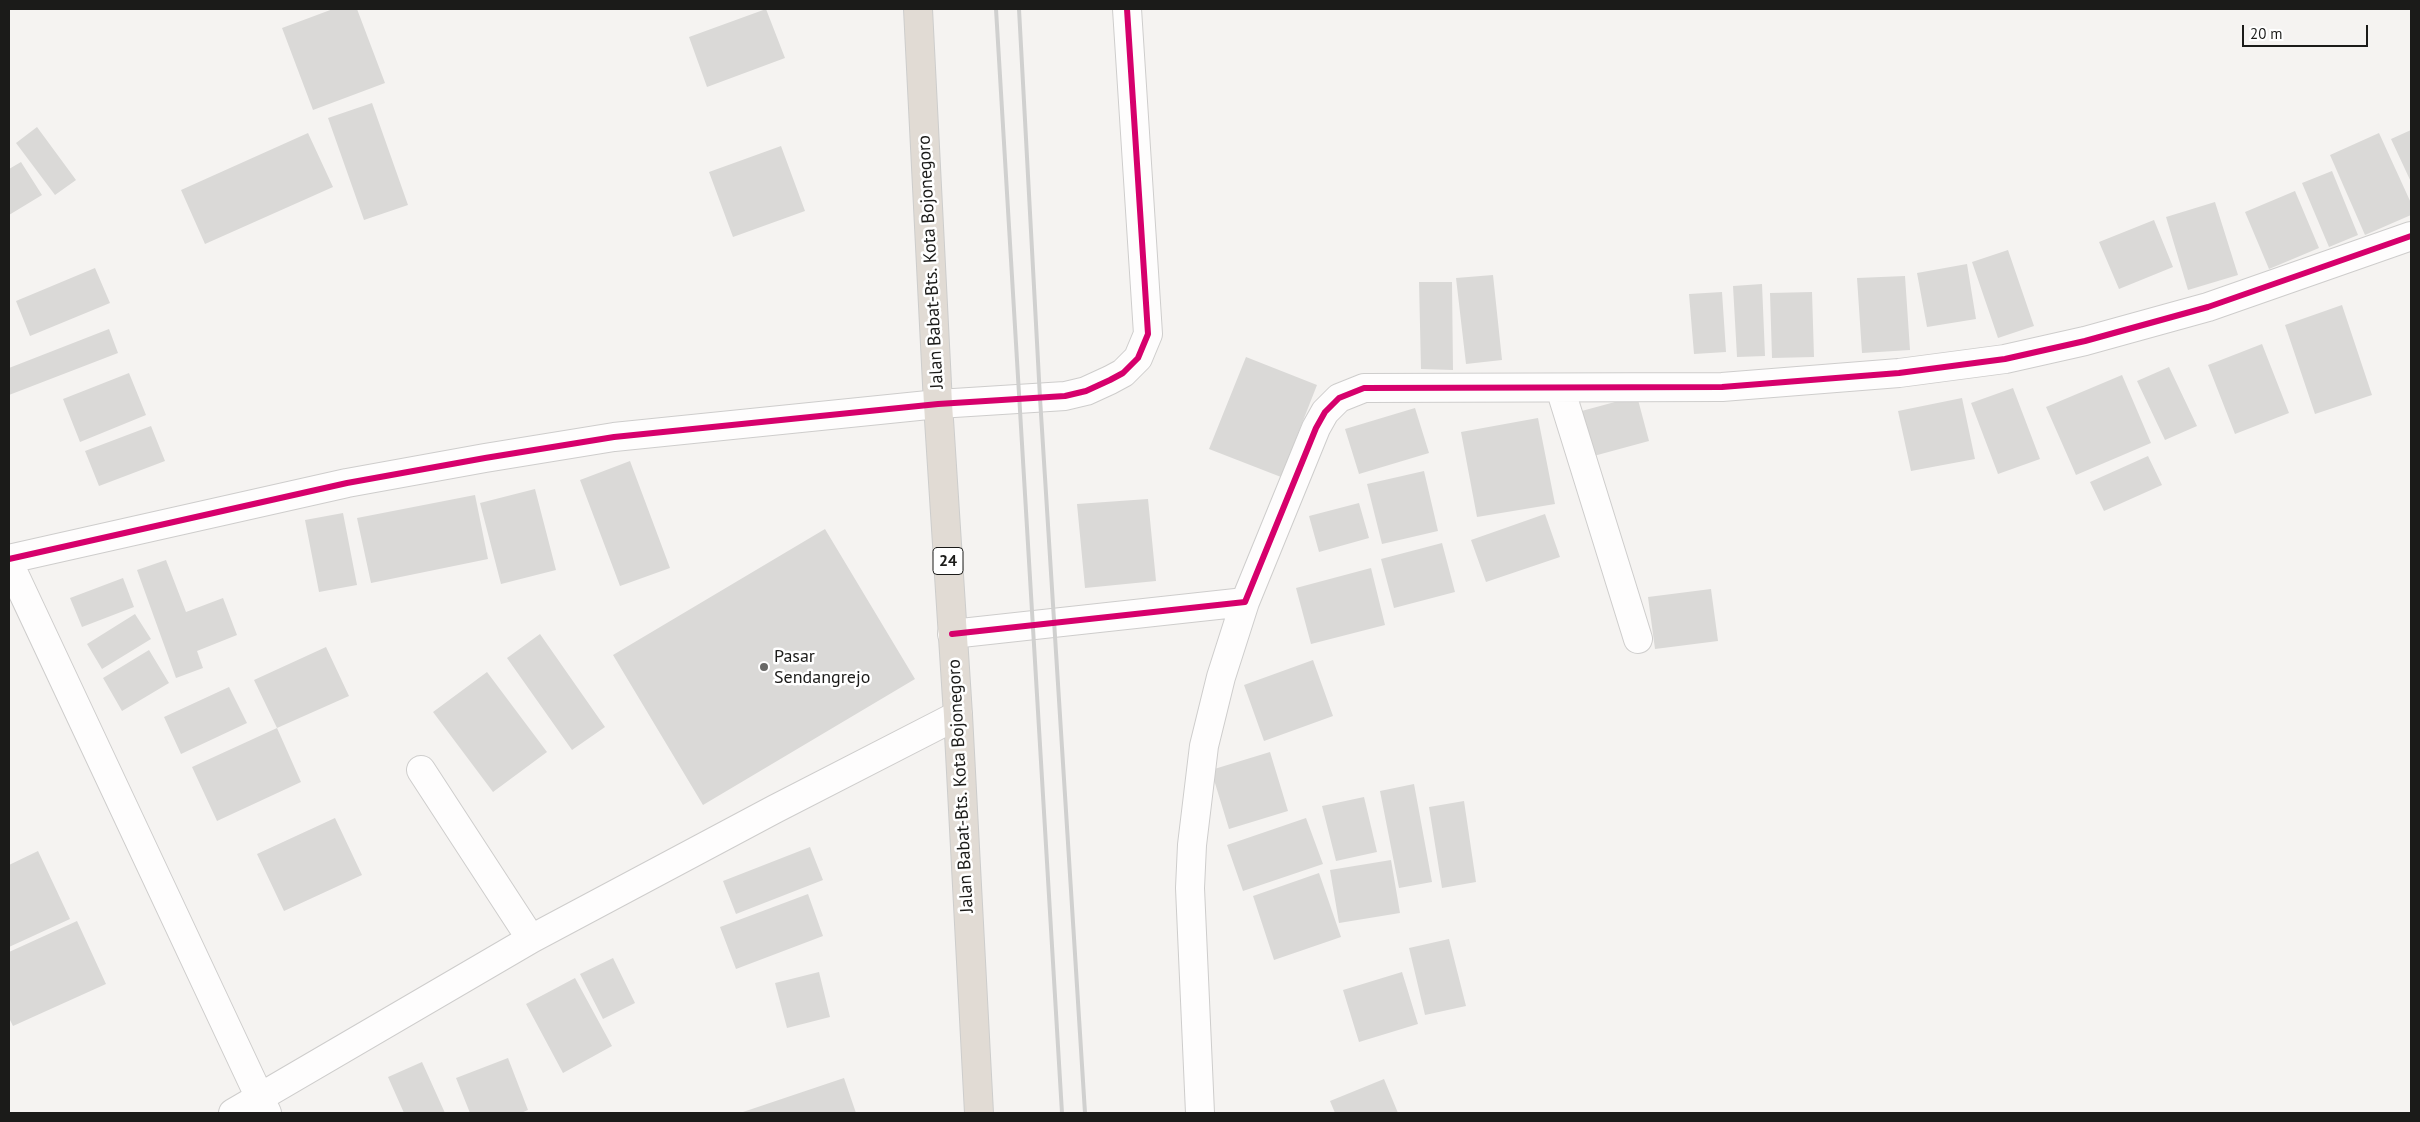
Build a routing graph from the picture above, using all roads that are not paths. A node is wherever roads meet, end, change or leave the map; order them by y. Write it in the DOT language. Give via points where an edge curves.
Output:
graph roads {
  1 [pos="918,9"];
  2 [pos="1127,9"];
  3 [pos="2411,236"];
  4 [pos="1560,388"];
  5 [pos="938,404"];
  6 [pos="9,559"];
  7 [pos="9,563"];
  8 [pos="1245,602"];
  9 [pos="952,634"];
  10 [pos="1638,639"];
  11 [pos="958,715"];
  12 [pos="421,770"];
  13 [pos="531,939"];
  14 [pos="263,1105"];
  15 [pos="233,1113"];
  16 [pos="979,1113"];
  17 [pos="1200,1113"];
  1 -- 5 [label="highway, Jalan Babat-Bts. Kota Bojonegoro / 24"];
  2 -- 5 [label="street" via="1148,313 1144,347 1123,373 1086,391 1065,396"];
  3 -- 4 [label="street" via="2208,307 2005,359 1899,372 1722,387"];
  4 -- 8 [label="street" via="1376,387 1355,390 1339,398 1316,428"];
  4 -- 10 [label="street"];
  5 -- 6 [label="street" via="614,437 485,458 347,483"];
  5 -- 9 [label="highway, Jalan Babat-Bts. Kota Bojonegoro / 24"];
  7 -- 14 [label="street"];
  8 -- 9 [label="street"];
  8 -- 17 [label="street" via="1204,746 1192,845 1190,888"];
  9 -- 11 [label="highway, Jalan Babat-Bts. Kota Bojonegoro / 24"];
  11 -- 13 [label="street"];
  11 -- 16 [label="highway, Jalan Babat-Bts. Kota Bojonegoro / 24"];
  12 -- 13 [label="street"];
  13 -- 14 [label="street"];
  14 -- 15 [label="street"];
}
